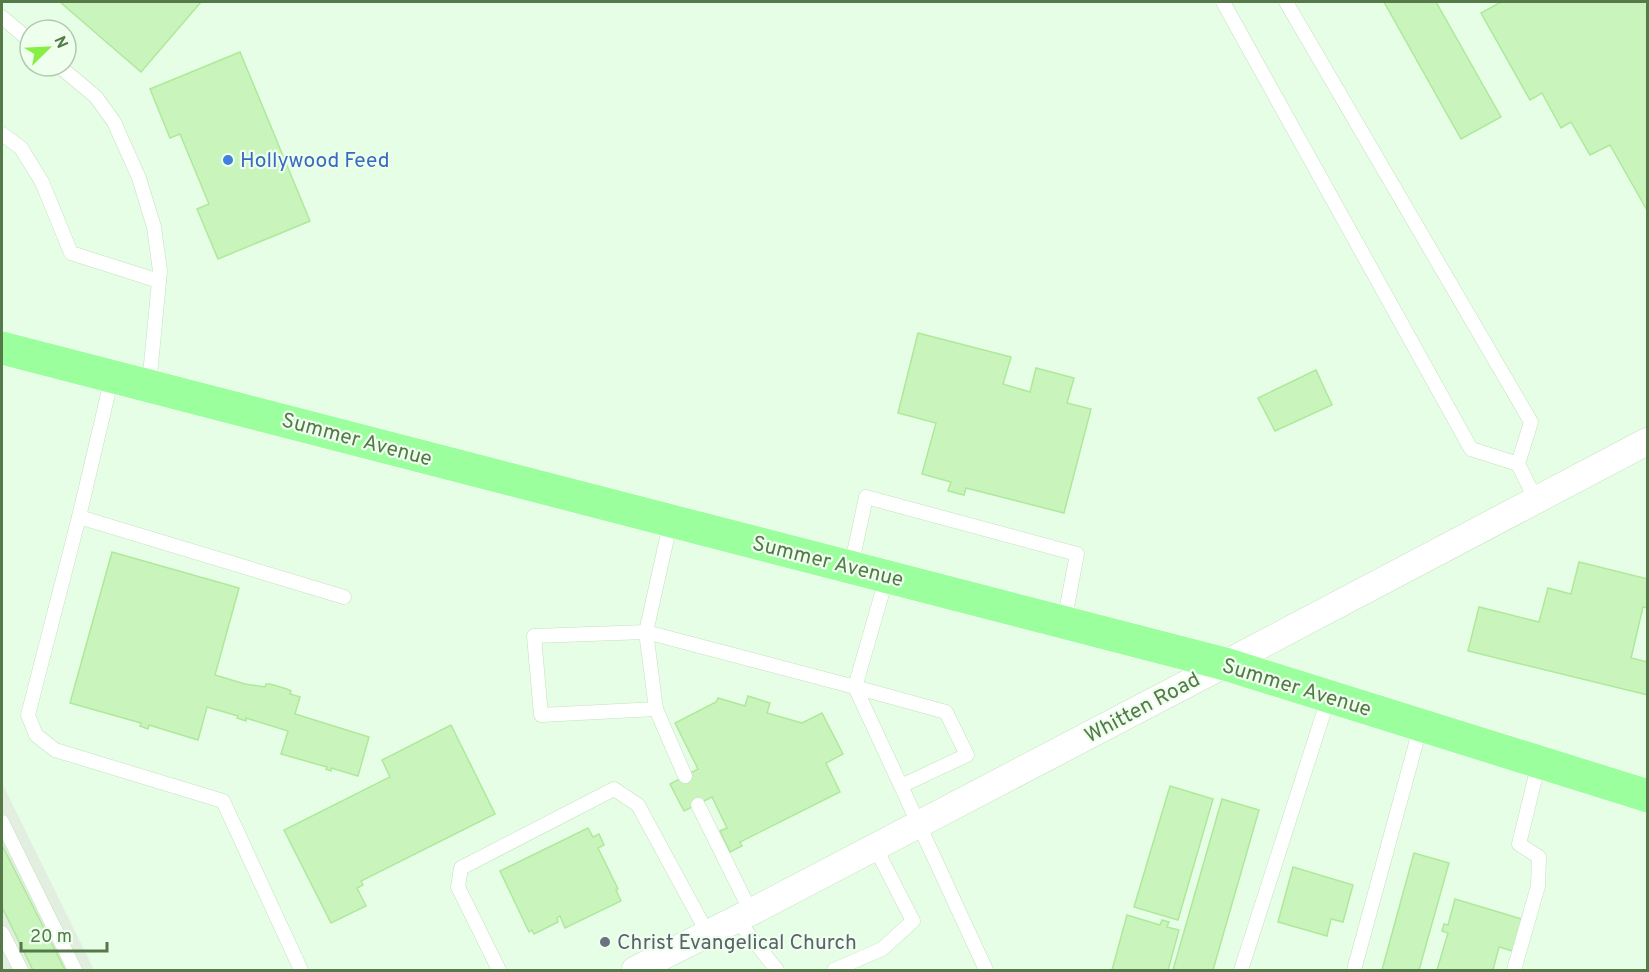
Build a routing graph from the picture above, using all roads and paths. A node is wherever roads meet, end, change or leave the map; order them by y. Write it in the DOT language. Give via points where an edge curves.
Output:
graph roads {
  1 [pos="1223,2"];
  2 [pos="1286,2"];
  3 [pos="2,17"];
  4 [pos="18,31"];
  5 [pos="74,78"];
  6 [pos="2,134"];
  7 [pos="159,282"];
  8 [pos="2,348"];
  9 [pos="112,377"];
  10 [pos="150,385"];
  11 [pos="1647,441"];
  12 [pos="1518,464"];
  13 [pos="1536,500"];
  14 [pos="80,517"];
  15 [pos="671,520"];
  16 [pos="851,567"];
  17 [pos="887,576"];
  18 [pos="344,597"];
  19 [pos="1064,622"];
  20 [pos="646,632"];
  21 [pos="1225,664"];
  22 [pos="855,687"];
  23 [pos="1329,696"];
  24 [pos="656,709"];
  25 [pos="1421,725"];
  26 [pos="1539,762"];
  27 [pos="685,776"];
  28 [pos="901,786"];
  29 [pos="1647,796"];
  30 [pos="698,805"];
  31 [pos="2,822"];
  32 [pos="919,824"];
  33 [pos="875,847"];
  34 [pos="743,916"];
  35 [pos="2,933"];
  36 [pos="708,934"];
  37 [pos="21,970"];
  38 [pos="75,970"];
  39 [pos="301,970"];
  40 [pos="499,970"];
  41 [pos="635,970"];
  42 [pos="777,970"];
  43 [pos="834,970"];
  44 [pos="987,970"];
  45 [pos="1241,970"];
  46 [pos="1354,970"];
  47 [pos="1515,970"];
  1 -- 12 [label="lane" via="1471,449"];
  2 -- 12 [label="lane" via="1531,422"];
  3 -- 4 [label="lane"];
  5 -- 7 [label="lane" via="96,96 114,122 138,177 154,227"];
  6 -- 7 [label="lane" via="21,148 42,182 71,253"];
  7 -- 10 [label="lane"];
  8 -- 9 [label="main road, Summer Avenue"];
  9 -- 10 [label="main road, Summer Avenue"];
  9 -- 14 [label="lane"];
  10 -- 15 [label="main road, Summer Avenue"];
  11 -- 13 [label="street, Whitten Road"];
  12 -- 13 [label="lane"];
  13 -- 21 [label="street, Whitten Road"];
  14 -- 18 [label="lane"];
  14 -- 39 [label="lane" via="28,715 36,735 55,750 223,801"];
  15 -- 16 [label="main road, Summer Avenue"];
  15 -- 20 [label="lane"];
  16 -- 17 [label="main road, Summer Avenue"];
  16 -- 19 [label="lane" via="866,497 1077,554"];
  17 -- 19 [label="main road, Summer Avenue"];
  17 -- 22 [label="lane"];
  19 -- 21 [label="main road, Summer Avenue"];
  20 -- 22 [label="lane"];
  20 -- 24 [label="lane"];
  20 -- 24 [label="lane" via="534,636 541,715"];
  21 -- 23 [label="main road, Summer Avenue"];
  21 -- 32 [label="street, Whitten Road"];
  22 -- 28 [label="lane"];
  22 -- 28 [label="lane" via="946,712 968,755"];
  23 -- 25 [label="main road, Summer Avenue"];
  23 -- 45 [label="lane"];
  24 -- 27 [label="lane"];
  25 -- 26 [label="main road, Summer Avenue"];
  25 -- 46 [label="lane"];
  26 -- 29 [label="main road, Summer Avenue"];
  26 -- 47 [label="lane" via="1519,844 1539,857 1538,886"];
  28 -- 32 [label="lane"];
  30 -- 34 [label="lane"];
  31 -- 38 [label="lane"];
  32 -- 33 [label="street, Whitten Road"];
  32 -- 44 [label="lane"];
  33 -- 34 [label="street, Whitten Road"];
  33 -- 43 [label="lane" via="913,921 882,949"];
  34 -- 36 [label="street, Whitten Road"];
  34 -- 42 [label="lane"];
  35 -- 37 [label="lane"];
  36 -- 40 [label="lane" via="638,805 614,789 461,868 458,887"];
  36 -- 41 [label="street, Whitten Road"];
}
